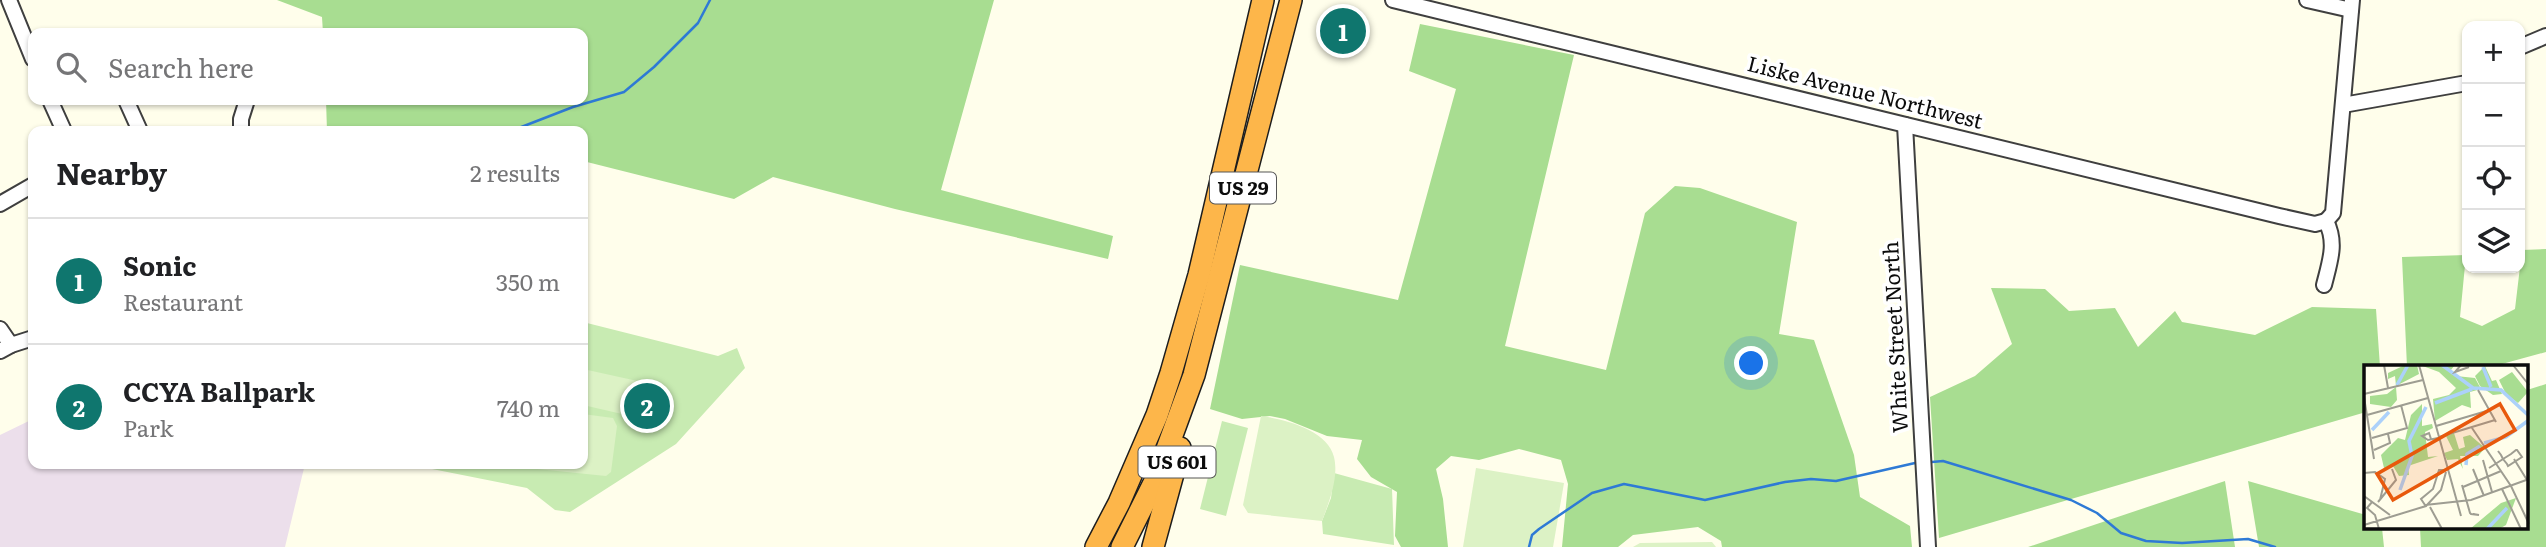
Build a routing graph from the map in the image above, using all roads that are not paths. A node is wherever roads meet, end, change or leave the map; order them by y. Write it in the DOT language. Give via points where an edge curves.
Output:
graph roads {
  1 [pos="9,0"];
  2 [pos="1263,0"];
  3 [pos="1278,0"];
  4 [pos="1291,0"];
  5 [pos="1393,0"];
  6 [pos="2307,0"];
  7 [pos="2351,5"];
  8 [pos="2546,36"];
  9 [pos="2525,45"];
  10 [pos="28,47"];
  11 [pos="2462,84"];
  12 [pos="52,105"];
  13 [pos="128,105"];
  14 [pos="246,105"];
  15 [pos="2343,105"];
  16 [pos="1905,125"];
  17 [pos="62,126"];
  18 [pos="138,126"];
  19 [pos="241,126"];
  20 [pos="1257,130"];
  21 [pos="28,188"];
  22 [pos="0,205"];
  23 [pos="2326,221"];
  24 [pos="1222,223"];
  25 [pos="2324,285"];
  26 [pos="0,329"];
  27 [pos="28,340"];
  28 [pos="6,348"];
  29 [pos="1194,375"];
  30 [pos="1096,547"];
  31 [pos="1122,547"];
  32 [pos="1153,547"];
  33 [pos="1928,547"];
  1 -- 10 [label="street"];
  2 -- 24 [label="highway, US 29"];
  3 -- 20 [label="highway" via="1262,75"];
  4 -- 20 [label="highway, US 29"];
  5 -- 16 [label="street, Liske Avenue Northwest"];
  6 -- 7 [label="street"];
  7 -- 15 [label="street"];
  8 -- 9 [label="street"];
  11 -- 15 [label="street"];
  12 -- 17 [label="street"];
  13 -- 18 [label="street"];
  14 -- 19 [label="street"];
  15 -- 23 [label="street" via="2333,214"];
  16 -- 23 [label="street, Liske Avenue Northwest" via="2304,222"];
  16 -- 33 [label="street, White Street North"];
  20 -- 24 [label="highway, US 29"];
  21 -- 22 [label="street"];
  23 -- 25 [label="street" via="2333,246"];
  24 -- 29 [label="highway, US 29"];
  24 -- 30 [label="highway, US 29" via="1196,286 1157,415"];
  26 -- 28 [label="street"];
  27 -- 28 [label="street"];
  29 -- 31 [label="highway, US 29" via="1156,479"];
  29 -- 32 [label="highway, US 601" via="1191,411"];
}
